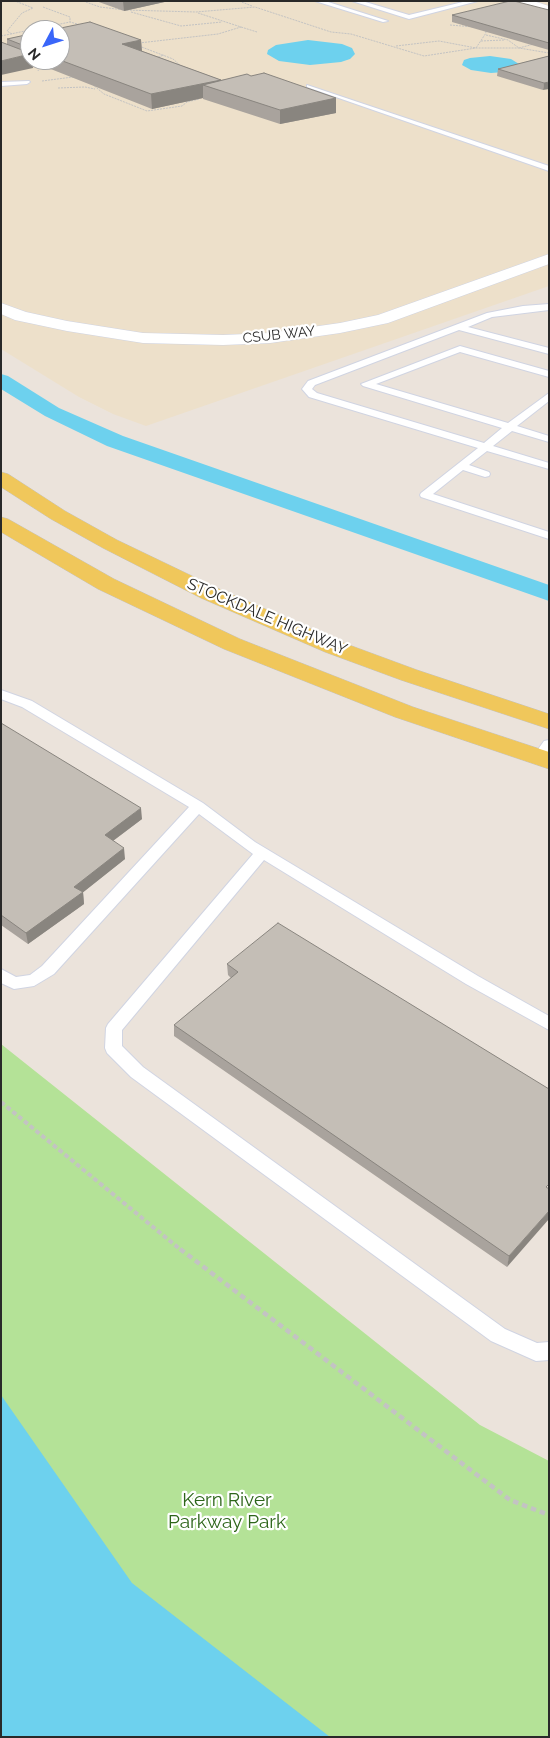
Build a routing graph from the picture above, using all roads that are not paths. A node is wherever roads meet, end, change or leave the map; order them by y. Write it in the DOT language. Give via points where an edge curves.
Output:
graph roads {
  1 [pos="318,1"];
  2 [pos="355,1"];
  3 [pos="389,1"];
  4 [pos="475,1"];
  5 [pos="520,1"];
  6 [pos="370,6"];
  7 [pos="549,9"];
  8 [pos="349,11"];
  9 [pos="385,21"];
  10 [pos="27,82"];
  11 [pos="1,84"];
  12 [pos="309,86"];
  13 [pos="549,169"];
  14 [pos="549,259"];
  15 [pos="549,306"];
  16 [pos="1,308"];
  17 [pos="459,327"];
  18 [pos="549,351"];
  19 [pos="549,374"];
  20 [pos="549,396"];
  21 [pos="509,427"];
  22 [pos="549,439"];
  23 [pos="485,446"];
  24 [pos="461,466"];
  25 [pos="549,466"];
  26 [pos="485,474"];
  27 [pos="1,478"];
  28 [pos="1,523"];
  29 [pos="549,536"];
  30 [pos="4,699"];
  31 [pos="549,722"];
  32 [pos="546,754"];
  33 [pos="198,806"];
  34 [pos="262,853"];
  35 [pos="1,975"];
  36 [pos="549,1024"];
  37 [pos="549,1351"];
  1 -- 8 [label="lane"];
  2 -- 6 [label="lane"];
  3 -- 6 [label="lane"];
  4 -- 6 [label="lane" via="409,18"];
  5 -- 7 [label="street"];
  6 -- 8 [label="lane"];
  8 -- 9 [label="lane"];
  10 -- 11 [label="lane"];
  12 -- 13 [label="lane"];
  14 -- 16 [label="street, CSUB WAY" via="382,319 270,338 144,338 67,326"];
  15 -- 17 [label="lane" via="490,316"];
  17 -- 18 [label="lane"];
  17 -- 23 [label="lane" via="311,383 307,389 313,395"];
  19 -- 21 [label="lane" via="460,349 366,384"];
  20 -- 21 [label="lane"];
  21 -- 22 [label="lane"];
  21 -- 23 [label="lane"];
  23 -- 24 [label="lane"];
  23 -- 25 [label="lane"];
  24 -- 26 [label="lane"];
  24 -- 29 [label="lane" via="425,495"];
  27 -- 31 [label="main road, STOCKDALE HIGHWAY" via="110,544 209,594 342,650"];
  28 -- 32 [label="main road" via="106,584 240,648 404,712"];
  30 -- 33 [label="lane" via="27,704"];
  33 -- 34 [label="lane"];
  33 -- 35 [label="lane" via="48,970 34,980 14,983"];
  34 -- 36 [label="lane"];
  34 -- 37 [label="lane" via="114,1028 112,1048 137,1072 498,1335 536,1352"];
}
